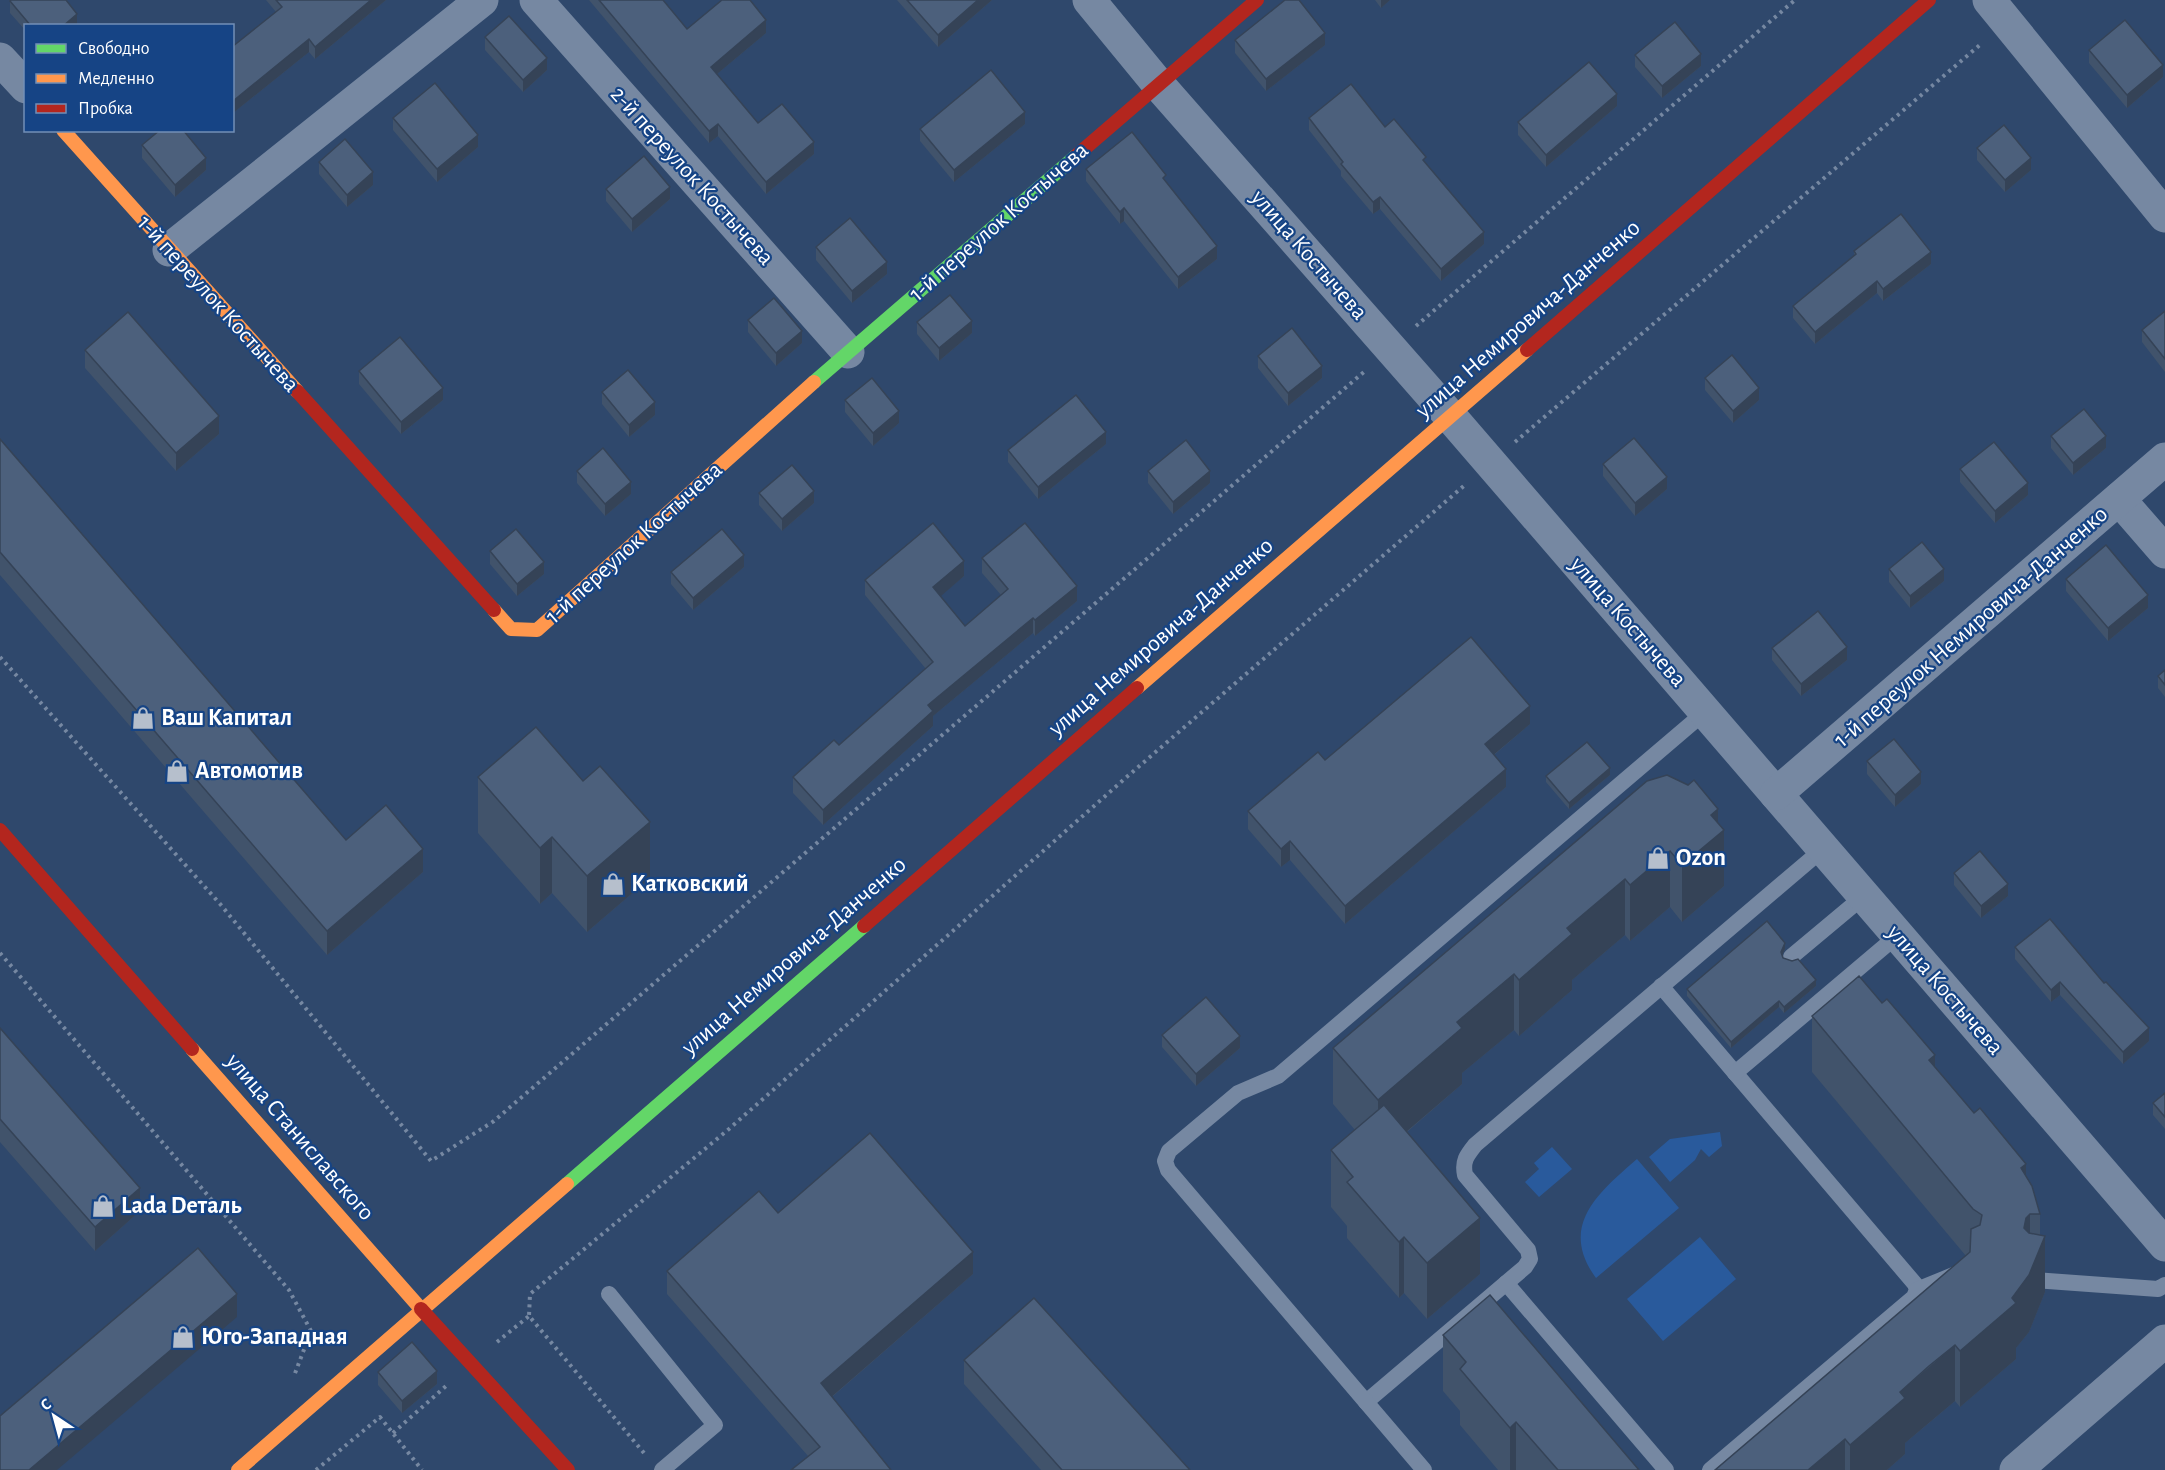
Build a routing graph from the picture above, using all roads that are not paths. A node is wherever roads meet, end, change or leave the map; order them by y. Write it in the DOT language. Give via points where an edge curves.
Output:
graph roads {
  1 [pos="482,0"];
  2 [pos="536,0"];
  3 [pos="1089,0"];
  4 [pos="1257,0"];
  5 [pos="1929,0"];
  6 [pos="1999,11"];
  7 [pos="0,58"];
  8 [pos="1158,84"];
  9 [pos="24,85"];
  10 [pos="65,132"];
  11 [pos="2165,216"];
  12 [pos="169,250"];
  13 [pos="848,352"];
  14 [pos="1450,416"];
  15 [pos="2165,459"];
  16 [pos="2119,500"];
  17 [pos="2165,552"];
  18 [pos="1705,712"];
  19 [pos="1776,794"];
  20 [pos="0,830"];
  21 [pos="1823,849"];
  22 [pos="1864,896"];
  23 [pos="1898,935"];
  24 [pos="1791,957"];
  25 [pos="1661,986"];
  26 [pos="1735,1073"];
  27 [pos="2165,1245"];
  28 [pos="1972,1275"];
  29 [pos="2034,1280"];
  30 [pos="1506,1283"];
  31 [pos="2165,1285"];
  32 [pos="1917,1290"];
  33 [pos="609,1294"];
  34 [pos="421,1309"];
  35 [pos="2165,1341"];
  36 [pos="1366,1402"];
  37 [pos="656,1466"];
  38 [pos="238,1470"];
  39 [pos="568,1470"];
  40 [pos="1424,1470"];
  41 [pos="1666,1470"];
  42 [pos="1710,1470"];
  43 [pos="2016,1470"];
  1 -- 12 [label="street"];
  2 -- 13 [label="street, 2-й переулок Костычева"];
  3 -- 8 [label="street, улица Костычева"];
  4 -- 8 [label="main road, 1-й переулок Костычева"];
  5 -- 14 [label="main road, улица Немировича-Данченко"];
  6 -- 11 [label="street"];
  7 -- 9 [label="street"];
  8 -- 13 [label="main road, 1-й переулок Костычева"];
  8 -- 14 [label="street, улица Костычева"];
  10 -- 12 [label="main road, 1-й переулок Костычева"];
  12 -- 13 [label="main road, 1-й переулок Костычева" via="511,629 537,630"];
  14 -- 18 [label="street, улица Костычева"];
  14 -- 34 [label="main road, улица Немировича-Данченко"];
  15 -- 16 [label="street, 1-й переулок Немировича-Данченко"];
  16 -- 17 [label="street"];
  16 -- 19 [label="street, 1-й переулок Немировича-Данченко"];
  18 -- 19 [label="street, улица Костычева"];
  18 -- 36 [label="lane" via="1278,1076 1238,1093 1169,1151 1165,1161 1168,1170"];
  19 -- 21 [label="street, улица Костычева"];
  20 -- 34 [label="main road, улица Станиславского"];
  21 -- 22 [label="street, улица Костычева"];
  21 -- 25 [label="lane"];
  22 -- 23 [label="street, улица Костычева"];
  22 -- 24 [label="lane"];
  23 -- 26 [label="lane"];
  23 -- 27 [label="street, улица Костычева"];
  25 -- 26 [label="lane"];
  25 -- 30 [label="lane" via="1475,1145 1466,1157 1465,1175 1528,1250 1530,1259 1525,1267"];
  26 -- 32 [label="lane"];
  28 -- 32 [label="lane" via="1953,1274"];
  29 -- 31 [label="lane" via="2158,1289"];
  30 -- 36 [label="lane"];
  30 -- 41 [label="lane"];
  32 -- 42 [label="lane" via="1914,1297"];
  33 -- 37 [label="lane" via="715,1425"];
  34 -- 38 [label="main road, улица Немировича-Данченко"];
  34 -- 39 [label="main road, улица Станиславского"];
  35 -- 43 [label="street"];
  36 -- 40 [label="lane"];
}
